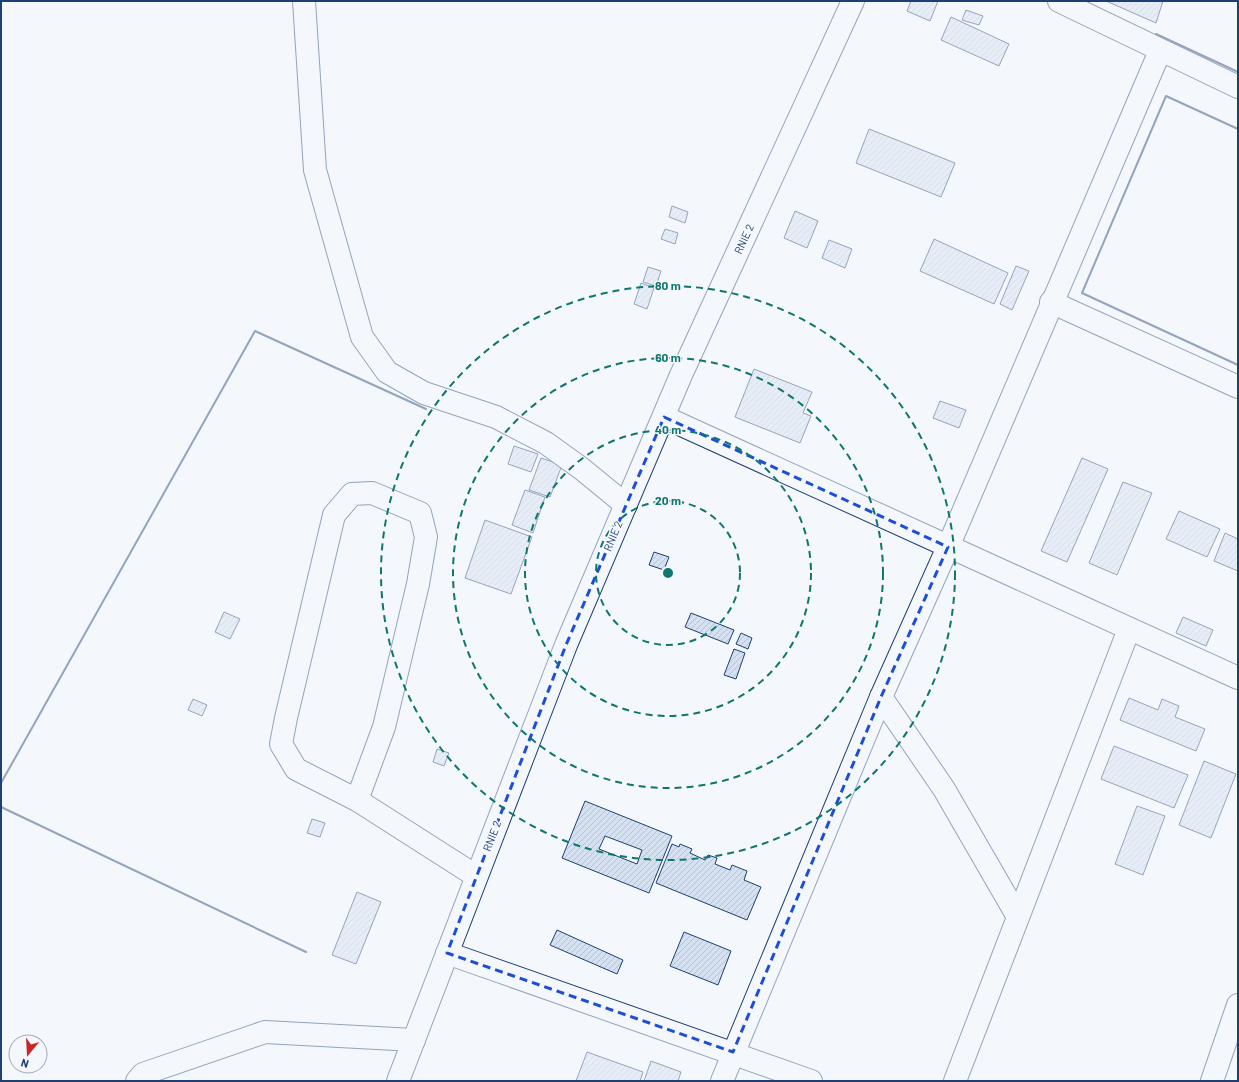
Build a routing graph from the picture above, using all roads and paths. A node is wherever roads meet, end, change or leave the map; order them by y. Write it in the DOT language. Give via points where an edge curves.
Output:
graph roads {
  1 [pos="304,1"];
  2 [pos="853,1"];
  3 [pos="1059,1"];
  4 [pos="1160,51"];
  5 [pos="1238,88"];
  6 [pos="1051,302"];
  7 [pos="1238,387"];
  8 [pos="664,417"];
  9 [pos="626,505"];
  10 [pos="948,547"];
  11 [pos="1129,629"];
  12 [pos="1238,678"];
  13 [pos="881,697"];
  14 [pos="357,800"];
  15 [pos="476,876"];
  16 [pos="1018,918"];
  17 [pos="447,953"];
  18 [pos="1238,1005"];
  19 [pos="414,1040"];
  20 [pos="733,1052"];
  21 [pos="137,1081"];
  22 [pos="398,1081"];
  23 [pos="722,1081"];
  24 [pos="811,1081"];
  25 [pos="955,1081"];
  26 [pos="1212,1081"];
  1 -- 9 [label="street" via="315,170 362,337 387,372 424,393 496,418 546,443"];
  2 -- 8 [label="street, RNIE 2 / RNIE 2"];
  3 -- 4 [label="street"];
  4 -- 5 [label="street"];
  4 -- 6 [label="street"];
  6 -- 7 [label="street"];
  6 -- 10 [label="street"];
  8 -- 9 [label="street, RNIE 2 / RNIE 2"];
  8 -- 10 [label="street"];
  9 -- 15 [label="street, RNIE 2 / RNIE 2" via="566,645"];
  10 -- 11 [label="street"];
  10 -- 13 [label="street"];
  11 -- 12 [label="street"];
  11 -- 16 [label="street"];
  13 -- 16 [label="street" via="944,789"];
  13 -- 20 [label="street"];
  14 -- 14 [label="street" via="296,769 281,744 334,515 352,494 372,493 420,513 426,537 418,584 384,727"];
  14 -- 15 [label="street"];
  15 -- 17 [label="street, RNIE 2 / RNIE 2"];
  16 -- 25 [label="street"];
  17 -- 19 [label="street, RNIE 2 / RNIE 2"];
  17 -- 20 [label="street"];
  18 -- 26 [label="street"];
  19 -- 21 [label="street" via="265,1032 143,1074"];
  19 -- 22 [label="street, RNIE 2 / RNIE 2"];
  20 -- 23 [label="street"];
  20 -- 24 [label="street"];
}
